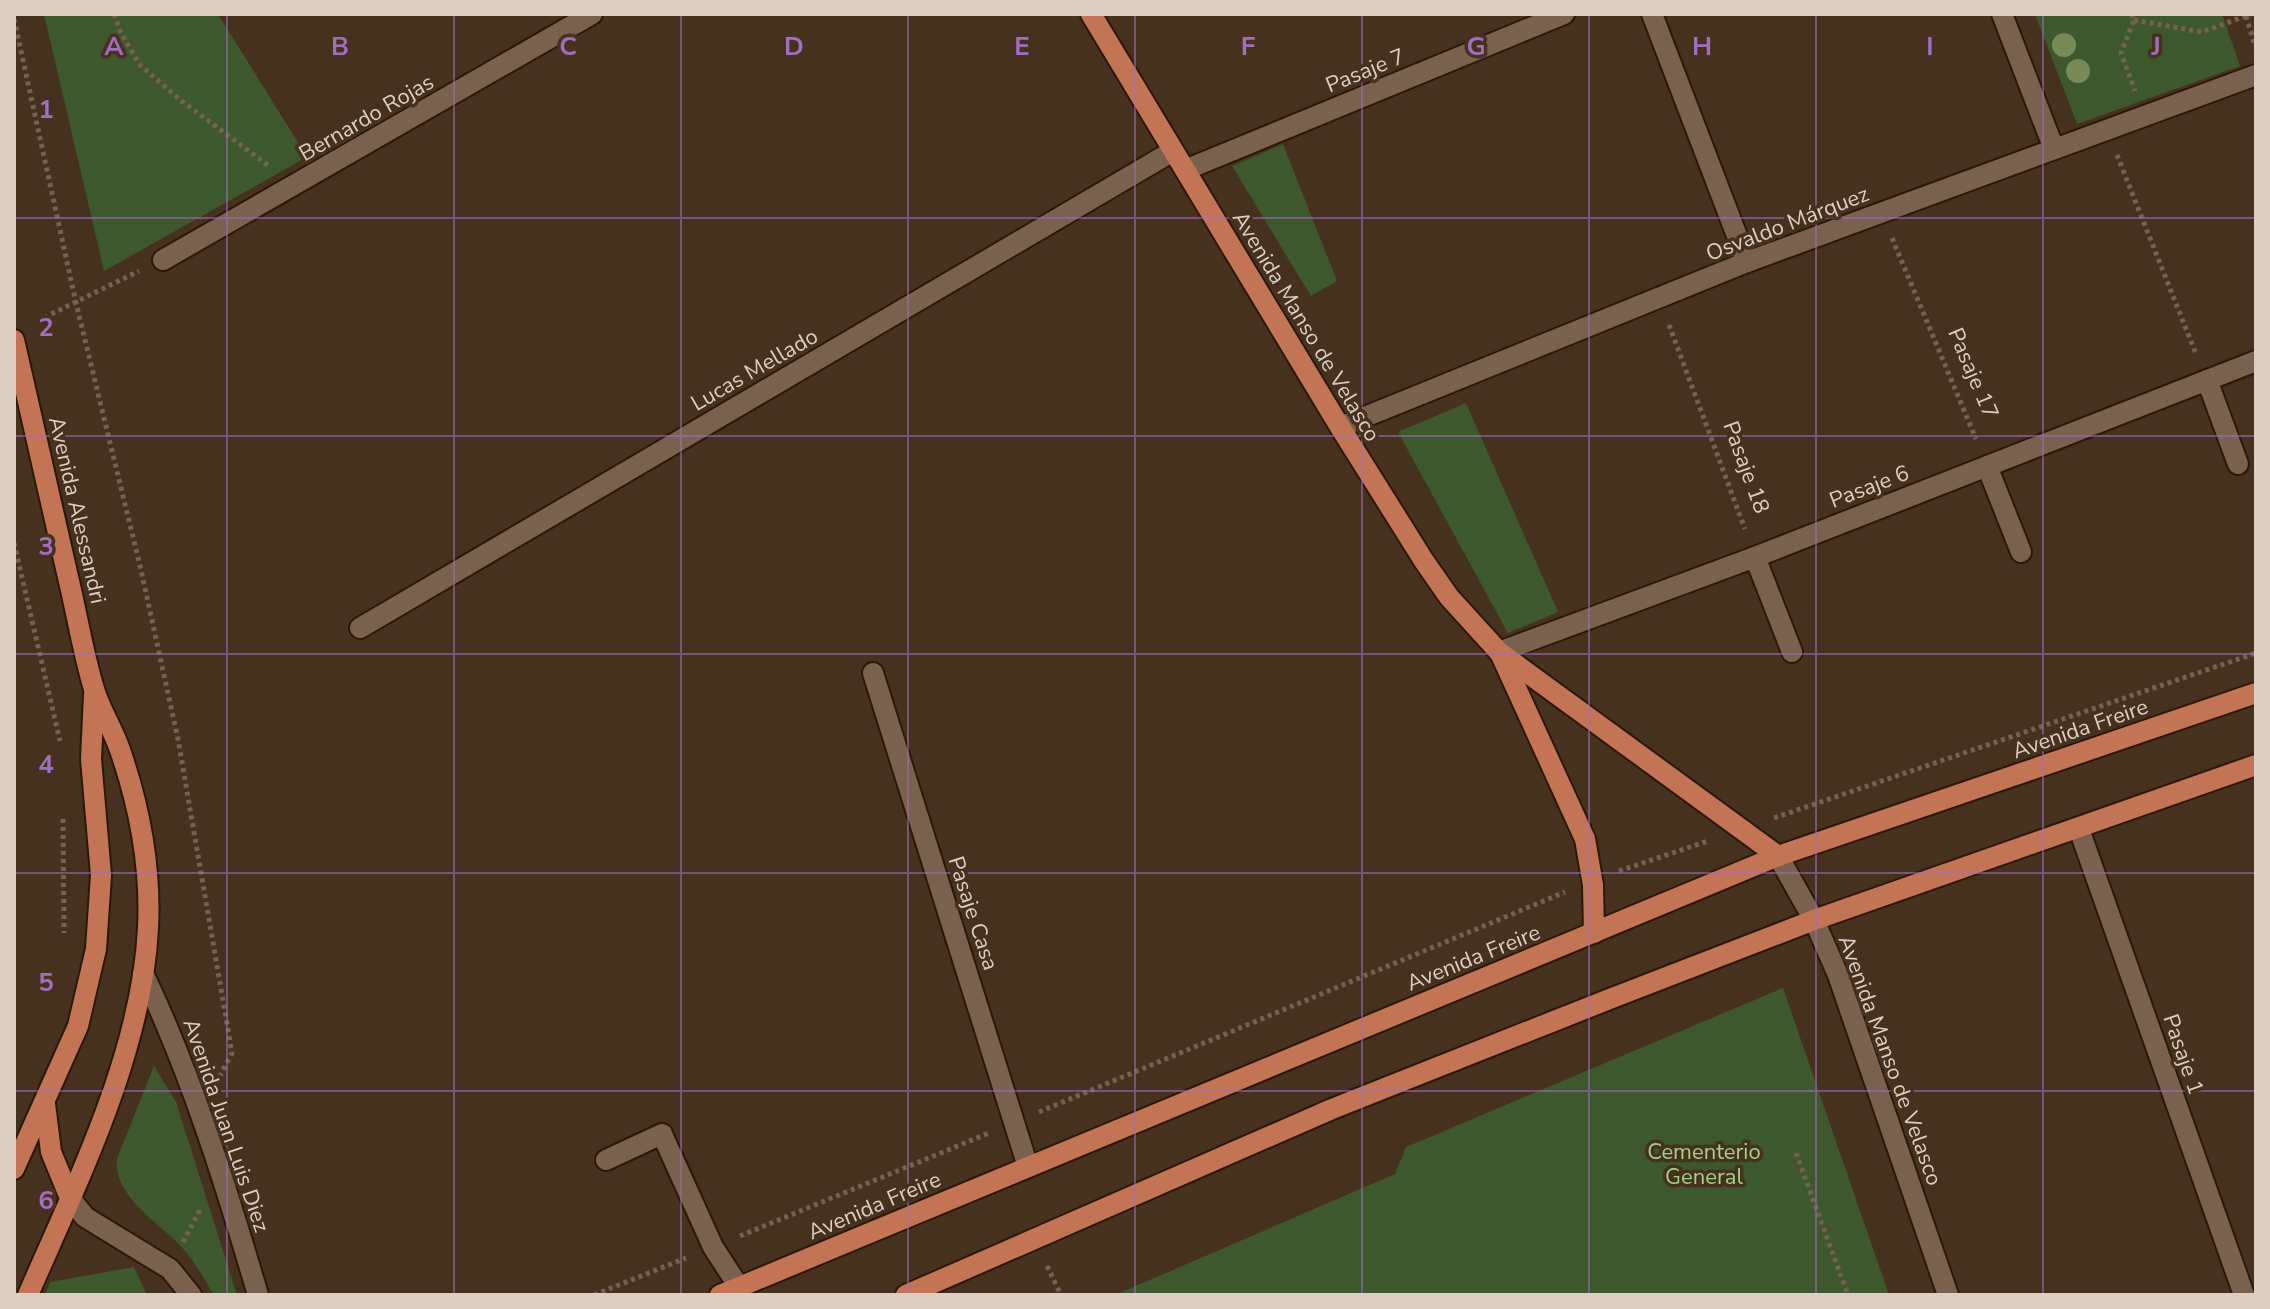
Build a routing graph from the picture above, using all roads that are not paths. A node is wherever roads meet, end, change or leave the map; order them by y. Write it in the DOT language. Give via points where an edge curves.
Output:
graph roads {
  1 [pos="592,14"];
  2 [pos="1091,14"];
  3 [pos="1564,14"];
  4 [pos="1652,14"];
  5 [pos="2002,14"];
  6 [pos="2256,75"];
  7 [pos="2054,149"];
  8 [pos="1173,151"];
  9 [pos="1185,170"];
  10 [pos="163,260"];
  11 [pos="1747,262"];
  12 [pos="20,333"];
  13 [pos="2256,361"];
  14 [pos="2207,380"];
  15 [pos="1340,427"];
  16 [pos="2238,464"];
  17 [pos="1987,466"];
  18 [pos="2021,552"];
  19 [pos="1755,557"];
  20 [pos="360,628"];
  21 [pos="1499,652"];
  22 [pos="1792,652"];
  23 [pos="873,673"];
  24 [pos="94,691"];
  25 [pos="2256,693"];
  26 [pos="2256,765"];
  27 [pos="2079,829"];
  28 [pos="1778,856"];
  29 [pos="1814,920"];
  30 [pos="1594,933"];
  31 [pos="143,973"];
  32 [pos="45,1100"];
  33 [pos="606,1160"];
  34 [pos="1028,1167"];
  35 [pos="14,1169"];
  36 [pos="70,1198"];
  37 [pos="729,1291"];
  38 [pos="28,1295"];
  39 [pos="191,1295"];
  40 [pos="258,1295"];
  41 [pos="906,1295"];
  42 [pos="1948,1295"];
  43 [pos="2244,1295"];
  1 -- 10 [label="street, Bernardo Rojas"];
  2 -- 8 [label="main road, Avenida Manso de Velasco"];
  3 -- 9 [label="street, Pasaje 7"];
  4 -- 11 [label="street"];
  5 -- 7 [label="street"];
  6 -- 7 [label="street, Osvaldo Márquez"];
  7 -- 11 [label="street, Osvaldo Márquez"];
  8 -- 9 [label="main road, Avenida Manso de Velasco"];
  8 -- 20 [label="street, Lucas Mellado"];
  9 -- 15 [label="main road, Avenida Manso de Velasco"];
  11 -- 15 [label="street, Osvaldo Márquez"];
  12 -- 24 [label="main road, Avenida Alessandri"];
  13 -- 14 [label="street, Pasaje 6"];
  14 -- 16 [label="street"];
  14 -- 17 [label="street, Pasaje 6"];
  15 -- 21 [label="main road, Avenida Manso de Velasco" via="1449,597"];
  17 -- 18 [label="street"];
  17 -- 19 [label="street, Pasaje 6"];
  19 -- 21 [label="street, Pasaje 6"];
  19 -- 22 [label="street"];
  21 -- 28 [label="main road, Avenida Manso de Velasco"];
  21 -- 30 [label="main road, Avenida Manso de Velasco" via="1579,821 1590,856"];
  23 -- 34 [label="street, Pasaje Casa"];
  24 -- 31 [label="main road" via="137,803 148,894"];
  24 -- 32 [label="main road" via="91,759 101,875 97,938 78,1026"];
  25 -- 28 [label="main road, Avenida Freire"];
  26 -- 27 [label="main road"];
  27 -- 29 [label="main road"];
  27 -- 43 [label="street, Pasaje 1"];
  28 -- 29 [label="street, Avenida Manso de Velasco"];
  28 -- 30 [label="main road, Avenida Freire"];
  29 -- 41 [label="main road" via="1332,1109"];
  29 -- 42 [label="street, Avenida Manso de Velasco" via="1855,1019"];
  30 -- 34 [label="main road, Avenida Freire"];
  31 -- 36 [label="main road" via="122,1058"];
  31 -- 40 [label="street, Avenida Juan Luis Diez" via="200,1113"];
  32 -- 35 [label="main road"];
  32 -- 36 [label="main road" via="51,1152"];
  33 -- 37 [label="street" via="662,1134"];
  34 -- 37 [label="main road, Avenida Freire"];
  36 -- 38 [label="main road"];
  36 -- 39 [label="street" via="85,1217 170,1269"];
}
